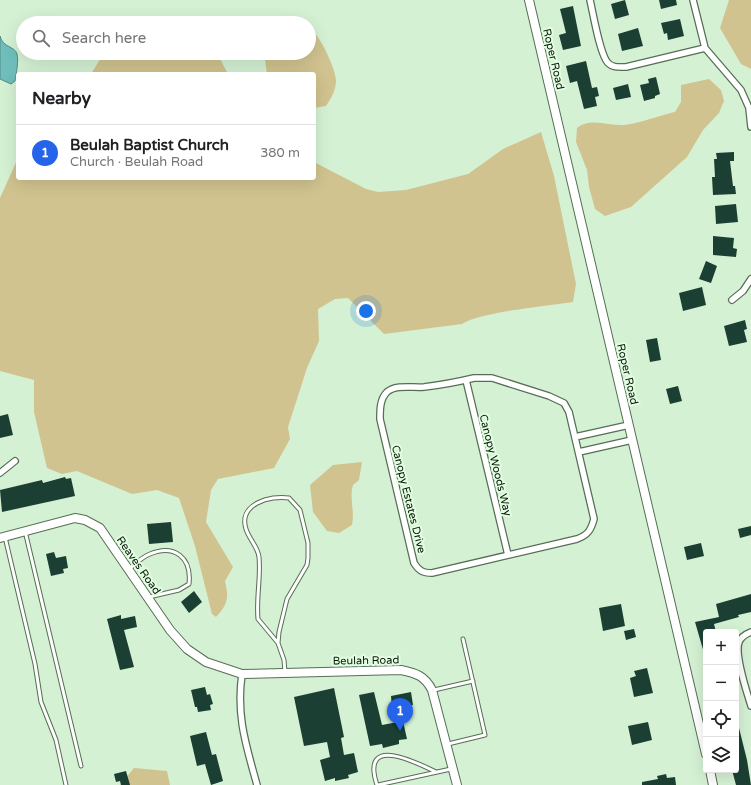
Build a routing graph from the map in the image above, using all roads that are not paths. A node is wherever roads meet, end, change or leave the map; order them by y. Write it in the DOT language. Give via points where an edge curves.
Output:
graph roads {
  1 [pos="529,0"];
  2 [pos="590,0"];
  3 [pos="693,0"];
  4 [pos="705,48"];
  5 [pos="751,127"];
  6 [pos="751,279"];
  7 [pos="732,300"];
  8 [pos="466,380"];
  9 [pos="628,425"];
  10 [pos="575,437"];
  11 [pos="632,440"];
  12 [pos="579,452"];
  13 [pos="15,461"];
  14 [pos="0,473"];
  15 [pos="25,532"];
  16 [pos="2,538"];
  17 [pos="508,555"];
  18 [pos="128,569"];
  19 [pos="148,598"];
  20 [pos="751,632"];
  21 [pos="463,639"];
  22 [pos="278,643"];
  23 [pos="285,672"];
  24 [pos="242,674"];
  25 [pos="473,681"];
  26 [pos="432,690"];
  27 [pos="751,706"];
  28 [pos="703,741"];
  29 [pos="446,744"];
  30 [pos="81,766"];
  31 [pos="453,769"];
  32 [pos="436,772"];
  33 [pos="711,773"];
  34 [pos="66,785"];
  35 [pos="257,785"];
  36 [pos="378,785"];
  37 [pos="457,785"];
  38 [pos="713,785"];
  1 -- 9 [label="street, Roper Road"];
  2 -- 4 [label="street" via="602,50 607,62 615,67 626,67"];
  3 -- 4 [label="street"];
  4 -- 5 [label="street" via="741,90 749,108"];
  6 -- 7 [label="street" via="743,291"];
  8 -- 10 [label="street, Canopy Estates Drive" via="492,378 550,396 564,403"];
  8 -- 17 [label="street, Canopy Woods Way"];
  8 -- 17 [label="street, Canopy Estates Drive" via="394,389 385,395 380,407 380,419 414,563 424,573 432,574"];
  9 -- 10 [label="street"];
  9 -- 11 [label="street, Roper Road"];
  10 -- 12 [label="street, Canopy Estates Drive"];
  11 -- 12 [label="street"];
  11 -- 28 [label="street, Roper Road"];
  12 -- 17 [label="street, Canopy Estates Drive" via="594,519 592,528 586,535 577,538"];
  13 -- 14 [label="street"];
  15 -- 16 [label="street, Reaves Road"];
  15 -- 18 [label="street, Reaves Road" via="75,518 85,520 100,528"];
  15 -- 30 [label="lane"];
  16 -- 34 [label="lane" via="34,658 40,702 56,740"];
  18 -- 19 [label="street, Reaves Road"];
  18 -- 19 [label="lane" via="148,554 163,550 173,551 181,556 188,569 189,584 179,590"];
  19 -- 24 [label="street, Reaves Road" via="187,650 206,662"];
  20 -- 27 [label="street" via="739,641 738,652"];
  21 -- 25 [label="lane"];
  22 -- 22 [label="lane" via="287,599 307,565 308,558 308,543 300,510 289,498 280,496 254,503 244,519 246,530 259,555 258,619"];
  22 -- 23 [label="lane"];
  23 -- 24 [label="street, Beulah Road"];
  23 -- 26 [label="street, Beulah Road" via="401,670 417,673"];
  24 -- 35 [label="street" via="239,695 240,722"];
  25 -- 26 [label="lane"];
  25 -- 29 [label="lane" via="485,734"];
  26 -- 29 [label="street, Beulah Road"];
  29 -- 31 [label="street, Beulah Road"];
  31 -- 32 [label="lane"];
  31 -- 37 [label="street, Beulah Road"];
  32 -- 36 [label="lane"];
  32 -- 36 [label="lane" via="400,756 386,755 379,758 375,765 374,773"];
  33 -- 38 [label="street"];
}
